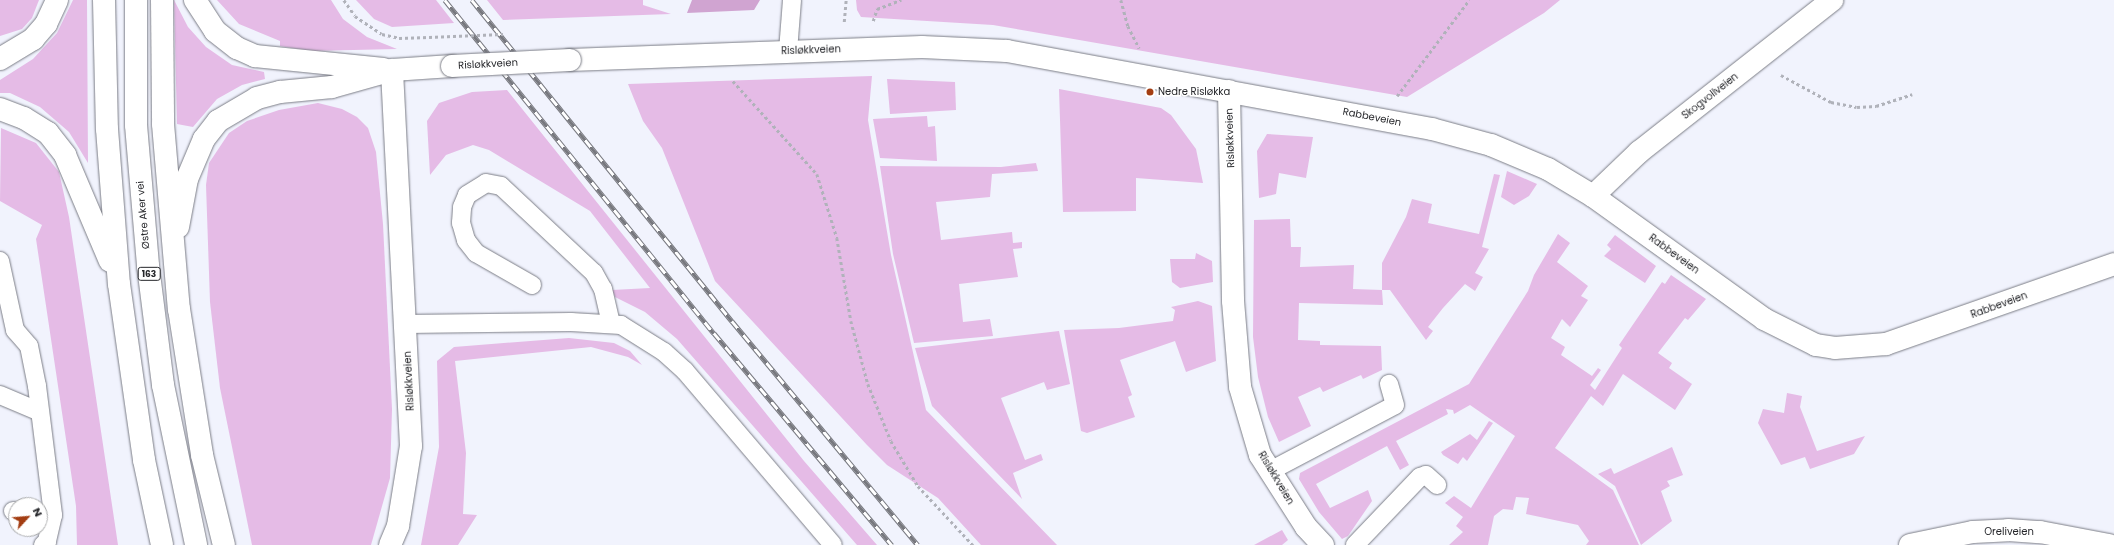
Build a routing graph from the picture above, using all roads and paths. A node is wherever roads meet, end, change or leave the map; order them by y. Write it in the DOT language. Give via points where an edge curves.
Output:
graph roads {
  1 [pos="57,0"];
  2 [pos="104,0"];
  3 [pos="136,0"];
  4 [pos="162,0"];
  5 [pos="195,0"];
  6 [pos="344,0"];
  7 [pos="792,0"];
  8 [pos="846,0"];
  9 [pos="901,0"];
  10 [pos="1121,0"];
  11 [pos="1469,0"];
  12 [pos="1832,0"];
  13 [pos="844,22"];
  14 [pos="872,24"];
  15 [pos="508,34"];
  16 [pos="1140,50"];
  17 [pos="788,51"];
  18 [pos="0,59"];
  19 [pos="392,70"];
  20 [pos="731,78"];
  21 [pos="1801,87"];
  22 [pos="1229,91"];
  23 [pos="1912,94"];
  24 [pos="1393,102"];
  25 [pos="0,109"];
  26 [pos="1593,196"];
  27 [pos="173,253"];
  28 [pos="0,261"];
  29 [pos="2114,264"];
  30 [pos="119,284"];
  31 [pos="532,285"];
  32 [pos="406,324"];
  33 [pos="611,324"];
  34 [pos="7,327"];
  35 [pos="1389,384"];
  36 [pos="0,395"];
  37 [pos="40,412"];
  38 [pos="1270,471"];
  39 [pos="1437,485"];
  40 [pos="45,497"];
  41 [pos="47,537"];
  42 [pos="43,545"];
  43 [pos="162,545"];
  44 [pos="196,545"];
  45 [pos="224,545"];
  46 [pos="390,545"];
  47 [pos="833,545"];
  48 [pos="973,545"];
  49 [pos="1323,545"];
  50 [pos="1355,545"];
  51 [pos="1910,545"];
  52 [pos="2109,545"];
  1 -- 18 [label="main road" via="46,24 33,39"];
  2 -- 30 [label="main road" via="107,129"];
  3 -- 44 [label="main road, Østre Aker vei / 163" via="136,125 148,266 162,385"];
  4 -- 27 [label="main road, 163" via="163,124"];
  5 -- 19 [label="main road" via="215,31 237,48 255,56"];
  6 -- 15 [label="path, bridge" via="355,16 382,34 399,38"];
  7 -- 17 [label="lane"];
  8 -- 13 [label="path"];
  9 -- 14 [label="path" via="877,9"];
  10 -- 16 [label="path" via="1128,26"];
  11 -- 24 [label="path"];
  12 -- 26 [label="main road, Skogvollveien" via="1639,152"];
  17 -- 19 [label="main road, Risløkkveien, bridge"];
  17 -- 22 [label="main road, Risløkkveien" via="922,46 1007,51"];
  19 -- 27 [label="main road" via="332,87 257,98 218,121 204,139 187,179"];
  19 -- 32 [label="main road, Risløkkveien"];
  20 -- 48 [label="path" via="817,174 835,231 851,320 868,384 891,441 918,486"];
  21 -- 23 [label="path" via="1831,102 1857,107 1876,106"];
  22 -- 26 [label="main road, Rabbeveien" via="1464,137 1517,154"];
  22 -- 38 [label="main road, Risløkkveien" via="1233,301 1240,387 1260,454"];
  25 -- 30 [label="main road" via="24,118 48,133 65,154"];
  26 -- 29 [label="main road, Rabbeveien" via="1764,319 1816,345 1835,348 1886,344"];
  27 -- 45 [label="main road, 163" via="188,378"];
  28 -- 34 [label="lane"];
  30 -- 43 [label="main road" via="142,453"];
  31 -- 33 [label="lane" via="476,253 466,240 461,224 462,207 467,195 486,183 501,186 594,273 603,289"];
  32 -- 33 [label="lane"];
  32 -- 46 [label="main road, Risløkkveien" via="411,446 398,526"];
  33 -- 47 [label="lane" via="621,325 685,371"];
  34 -- 37 [label="lane" via="29,346"];
  35 -- 38 [label="lane" via="1395,405"];
  36 -- 37 [label="lane"];
  37 -- 40 [label="lane"];
  38 -- 49 [label="main road, Risløkkveien" via="1306,527"];
  39 -- 50 [label="lane" via="1426,475 1420,476"];
  41 -- 42 [label="lane" via="47,542"];
  51 -- 52 [label="main road, Oreliveien" via="1973,532 2008,530 2048,533"];
}
